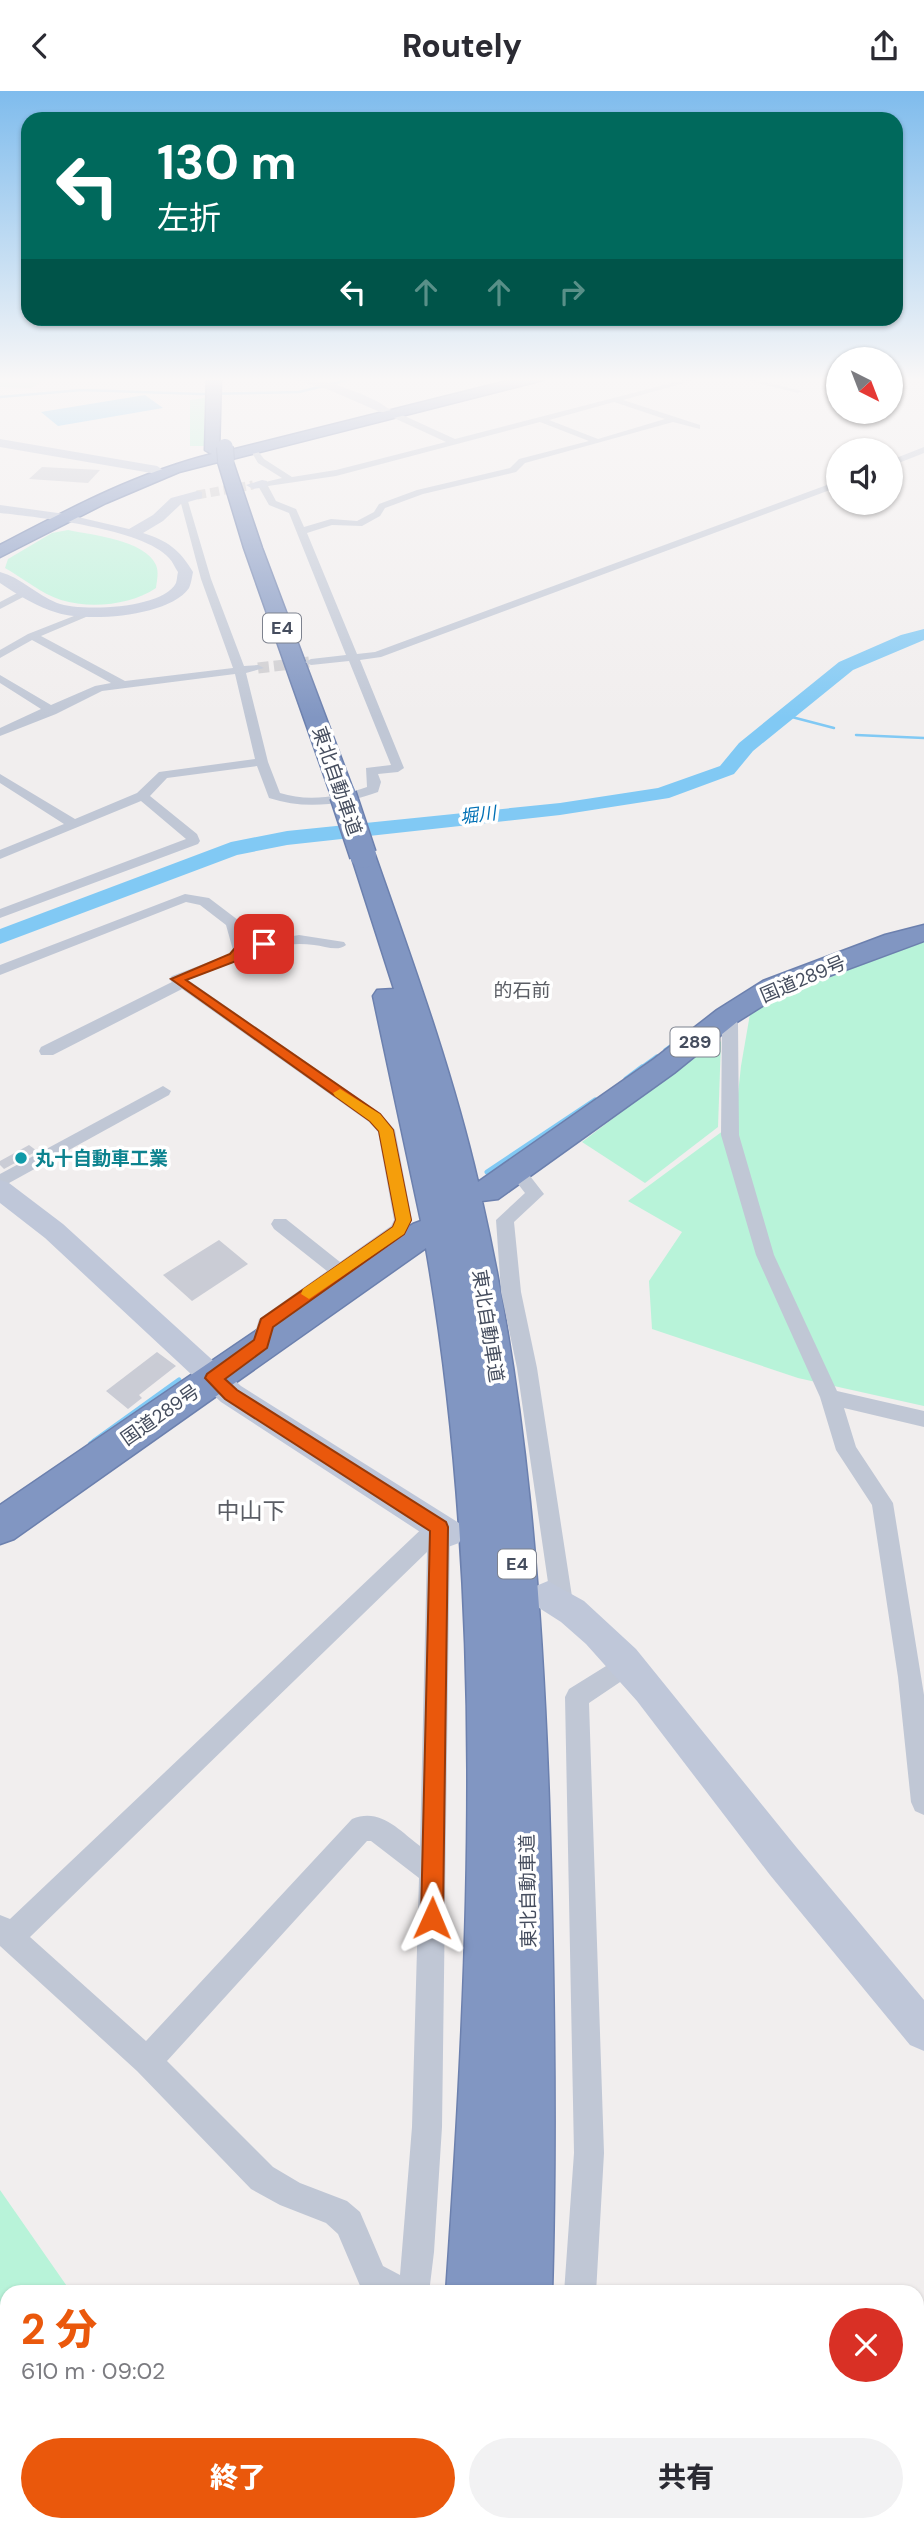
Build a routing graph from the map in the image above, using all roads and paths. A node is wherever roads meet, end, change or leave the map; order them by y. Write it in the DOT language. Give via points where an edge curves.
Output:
graph roads {
  1 [pos="103,491"];
  2 [pos="122,491"];
  3 [pos="226,491"];
  4 [pos="262,491"];
  5 [pos="425,491"];
  6 [pos="819,491"];
  7 [pos="197,495"];
  8 [pos="183,498"];
  9 [pos="0,509"];
  10 [pos="56,519"];
  11 [pos="302,531"];
  12 [pos="132,533"];
  13 [pos="0,544"];
  14 [pos="0,553"];
  15 [pos="0,574"];
  16 [pos="25,592"];
  17 [pos="0,606"];
  18 [pos="88,614"];
  19 [pos="32,636"];
  20 [pos="0,655"];
  21 [pos="352,658"];
  22 [pos="311,662"];
  23 [pos="258,667"];
  24 [pos="240,670"];
  25 [pos="0,678"];
  26 [pos="120,683"];
  27 [pos="52,711"];
  28 [pos="0,732"];
  29 [pos="262,762"];
  30 [pos="0,778"];
  31 [pos="142,796"];
  32 [pos="74,824"];
  33 [pos="0,854"];
  34 [pos="356,856"];
  35 [pos="0,914"];
  36 [pos="924,933"];
  37 [pos="339,945"];
  38 [pos="240,950"];
  39 [pos="0,970"];
  40 [pos="182,983"];
  41 [pos="727,1016"];
  42 [pos="47,1051"];
  43 [pos="163,1091"];
  44 [pos="517,1171"];
  45 [pos="0,1182"];
  46 [pos="0,1189"];
  47 [pos="487,1191"];
  48 [pos="280,1224"];
  49 [pos="425,1232"];
  50 [pos="340,1272"];
  51 [pos="262,1343"];
  52 [pos="213,1378"];
  53 [pos="830,1397"];
  54 [pos="924,1419"];
  55 [pos="0,1527"];
  56 [pos="444,1530"];
  57 [pos="555,1599"];
  58 [pos="627,1664"];
  59 [pos="924,1802"];
  60 [pos="433,1873"];
  61 [pos="6,1932"];
  62 [pos="924,2031"];
  63 [pos="147,2061"];
  64 [pos="388,2285"];
  65 [pos="414,2285"];
  66 [pos="475,2285"];
  67 [pos="523,2285"];
  68 [pos="581,2285"];
  1 -- 10 [label="highway"];
  2 -- 10 [label="highway"];
  3 -- 34 [label="highway, 東北自動車道 / E4" via="237,556"];
  4 -- 11 [label="street" via="272,503 293,511"];
  5 -- 11 [label="street" via="382,506 359,524 331,523"];
  6 -- 21 [label="street" via="377,655"];
  7 -- 8 [label="street"];
  8 -- 12 [label="street" via="168,506 159,519"];
  8 -- 24 [label="street" via="206,579"];
  9 -- 10 [label="street"];
  10 -- 12 [label="street"];
  10 -- 13 [label="highway"];
  10 -- 14 [label="highway"];
  10 -- 15 [label="street" via="152,546 169,563 167,590 128,607 85,609 51,602"];
  11 -- 21 [label="street"];
  12 -- 18 [label="street" via="174,554 183,569 183,582 173,594 152,605"];
  15 -- 16 [label="street"];
  16 -- 17 [label="street"];
  16 -- 18 [label="street" via="50,606"];
  18 -- 19 [label="street"];
  19 -- 20 [label="street"];
  19 -- 26 [label="street"];
  21 -- 22 [label="street"];
  21 -- 29 [label="street" via="398,768 370,771 373,789 359,795 309,802 274,795"];
  23 -- 24 [label="street"];
  24 -- 26 [label="street"];
  24 -- 29 [label="street"];
  25 -- 27 [label="street"];
  26 -- 27 [label="street"];
  27 -- 28 [label="street"];
  29 -- 31 [label="street" via="163,775"];
  30 -- 32 [label="street"];
  31 -- 32 [label="street"];
  31 -- 35 [label="street" via="193,841"];
  32 -- 33 [label="street"];
  34 -- 66 [label="highway, 東北自動車道 / E4" via="428,1171 462,1368 476,1497 487,1641 490,1785 484,2147"];
  34 -- 67 [label="highway, 東北自動車道 / E4" via="431,1065 455,1153 495,1361 512,1496 523,1635 529,1921 530,2143"];
  36 -- 41 [label="highway, 国道289号 / 289" via="773,987"];
  37 -- 38 [label="street" via="288,938"];
  38 -- 39 [label="street" via="233,923 204,901 185,898"];
  38 -- 40 [label="street" via="235,957 177,979"];
  40 -- 42 [label="street"];
  40 -- 50 [label="street" via="386,1130 403,1220 399,1230"];
  41 -- 44 [label="highway, 国道289号 / 289"];
  41 -- 53 [label="street" via="730,1135 765,1255"];
  43 -- 45 [label="street"];
  44 -- 47 [label="highway, 国道289号 / 289"];
  44 -- 57 [label="street" via="535,1194 505,1220 511,1292 527,1368"];
  46 -- 52 [label="street" via="54,1231"];
  48 -- 50 [label="street"];
  49 -- 51 [label="highway, 国道289号"];
  50 -- 51 [label="street" via="266,1324"];
  51 -- 52 [label="highway, 国道289号"];
  52 -- 55 [label="highway, 国道289号"];
  52 -- 56 [label="street"];
  53 -- 54 [label="street"];
  53 -- 59 [label="street" via="846,1450 882,1503 910,1677"];
  56 -- 60 [label="street"];
  56 -- 61 [label="street"];
  57 -- 58 [label="street"];
  58 -- 62 [label="street"];
  58 -- 68 [label="street" via="577,1697 589,2153"];
  60 -- 63 [label="street" via="375,1828 361,1828"];
  60 -- 65 [label="street" via="427,2127"];
  61 -- 63 [label="street"];
  63 -- 64 [label="street" via="262,2178 336,2212 349,2223 372,2277"];
}
